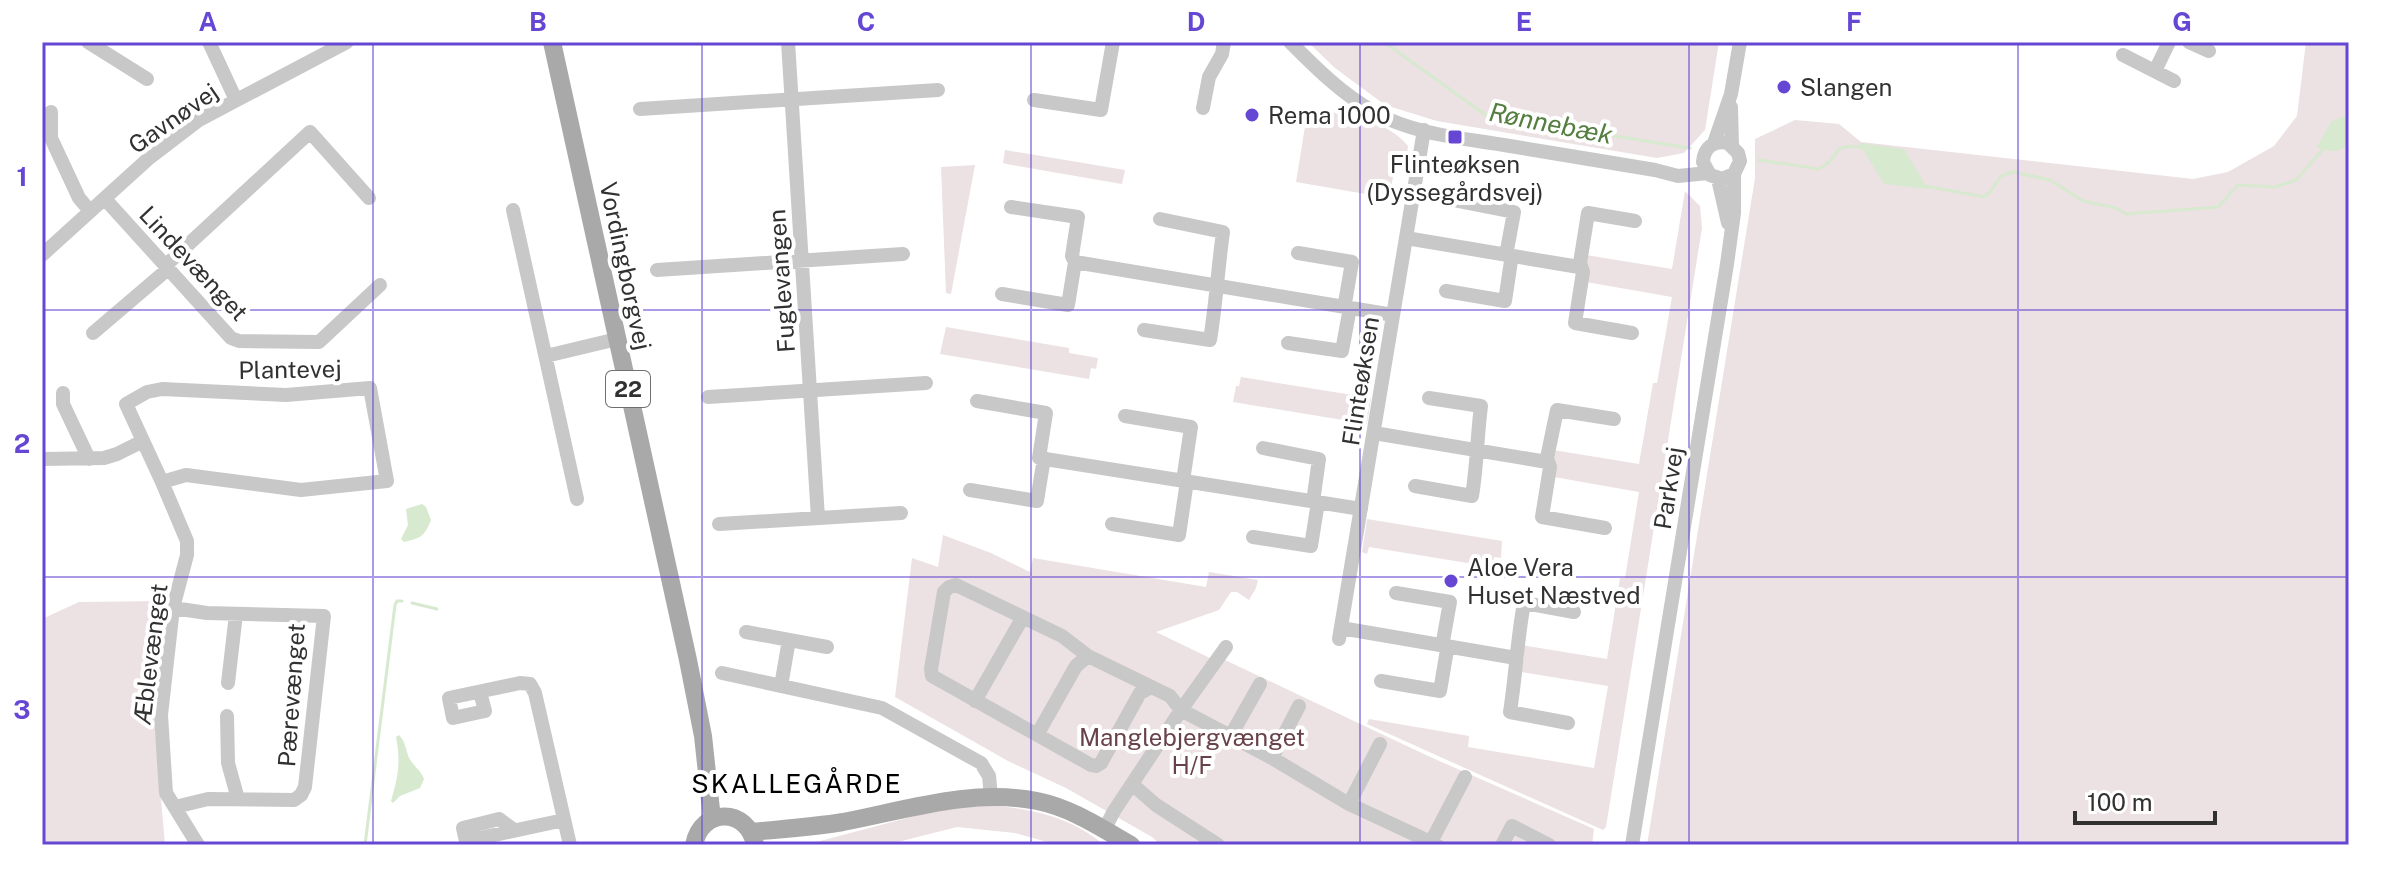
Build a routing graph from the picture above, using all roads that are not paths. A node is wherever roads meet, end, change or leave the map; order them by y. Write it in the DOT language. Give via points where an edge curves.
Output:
graph roads {
  1 [pos="88,42"];
  2 [pos="209,42"];
  3 [pos="347,42"];
  4 [pos="552,42"];
  5 [pos="788,42"];
  6 [pos="1113,42"];
  7 [pos="1224,42"];
  8 [pos="1290,42"];
  9 [pos="1740,42"];
  10 [pos="2169,42"];
  11 [pos="2189,42"];
  12 [pos="2209,51"];
  13 [pos="2123,55"];
  14 [pos="2155,71"];
  15 [pos="147,79"];
  16 [pos="2174,81"];
  17 [pos="938,90"];
  18 [pos="1731,94"];
  19 [pos="791,99"];
  20 [pos="236,100"];
  21 [pos="1034,100"];
  22 [pos="1203,108"];
  23 [pos="640,109"];
  24 [pos="51,112"];
  25 [pos="1424,130"];
  26 [pos="1714,143"];
  27 [pos="1732,146"];
  28 [pos="1710,171"];
  29 [pos="1734,174"];
  30 [pos="369,198"];
  31 [pos="105,199"];
  32 [pos="1458,201"];
  33 [pos="1011,207"];
  34 [pos="513,210"];
  35 [pos="90,211"];
  36 [pos="1160,219"];
  37 [pos="1635,221"];
  38 [pos="1730,231"];
  39 [pos="1406,238"];
  40 [pos="1298,253"];
  41 [pos="903,254"];
  42 [pos="42,255"];
  43 [pos="1510,256"];
  44 [pos="802,262"];
  45 [pos="1075,262"];
  46 [pos="167,267"];
  47 [pos="1579,267"];
  48 [pos="657,270"];
  49 [pos="380,285"];
  50 [pos="1217,286"];
  51 [pos="1446,291"];
  52 [pos="1002,294"];
  53 [pos="1346,307"];
  54 [pos="1393,315"];
  55 [pos="1144,330"];
  56 [pos="93,333"];
  57 [pos="1632,333"];
  58 [pos="617,339"];
  59 [pos="1288,343"];
  60 [pos="546,356"];
  61 [pos="926,383"];
  62 [pos="810,390"];
  63 [pos="63,393"];
  64 [pos="708,397"];
  65 [pos="1429,398"];
  66 [pos="977,401"];
  67 [pos="1125,416"];
  68 [pos="1614,419"];
  69 [pos="1374,433"];
  70 [pos="143,441"];
  71 [pos="1263,448"];
  72 [pos="1478,451"];
  73 [pos="1044,458"];
  74 [pos="42,459"];
  75 [pos="89,459"];
  76 [pos="1547,462"];
  77 [pos="1185,481"];
  78 [pos="162,482"];
  79 [pos="1415,486"];
  80 [pos="970,490"];
  81 [pos="577,499"];
  82 [pos="1315,502"];
  83 [pos="1361,509"];
  84 [pos="901,513"];
  85 [pos="818,518"];
  86 [pos="719,524"];
  87 [pos="1112,524"];
  88 [pos="1605,528"];
  89 [pos="1253,537"];
  90 [pos="187,555"];
  91 [pos="1396,593"];
  92 [pos="173,608"];
  93 [pos="1574,612"];
  94 [pos="236,614"];
  95 [pos="1023,617"];
  96 [pos="746,632"];
  97 [pos="789,640"];
  98 [pos="1445,646"];
  99 [pos="827,647"];
  100 [pos="1226,647"];
  101 [pos="1088,656"];
  102 [pos="1516,658"];
  103 [pos="722,673"];
  104 [pos="1381,681"];
  105 [pos="228,683"];
  106 [pos="1260,684"];
  107 [pos="781,686"];
  108 [pos="1151,687"];
  109 [pos="480,692"];
  110 [pos="975,701"];
  111 [pos="1299,706"];
  112 [pos="1181,710"];
  113 [pos="227,716"];
  114 [pos="1568,723"];
  115 [pos="1037,735"];
  116 [pos="1230,737"];
  117 [pos="1380,744"];
  118 [pos="1272,758"];
  119 [pos="1465,777"];
  120 [pos="1132,784"];
  121 [pos="991,797"];
  122 [pos="238,799"];
  123 [pos="1349,804"];
  124 [pos="175,807"];
  125 [pos="720,818"];
  126 [pos="564,820"];
  127 [pos="514,830"];
  128 [pos="1104,830"];
  129 [pos="757,841"];
  130 [pos="1434,843"];
  131 [pos="198,845"];
  132 [pos="570,845"];
  133 [pos="694,845"];
  134 [pos="1131,845"];
  135 [pos="1218,845"];
  136 [pos="1502,845"];
  137 [pos="1549,845"];
  138 [pos="1632,845"];
  1 -- 15 [label="street"];
  2 -- 20 [label="street"];
  3 -- 20 [label="street, Gavnøvej"];
  4 -- 58 [label="main road, Vordingborgvej / 22"];
  5 -- 19 [label="street, Fuglevangen"];
  6 -- 21 [label="street" via="1101,110"];
  7 -- 22 [label="street"];
  8 -- 25 [label="street" via="1350,96 1376,113"];
  9 -- 18 [label="street"];
  10 -- 14 [label="street"];
  11 -- 12 [label="street"];
  13 -- 14 [label="street"];
  14 -- 16 [label="street"];
  17 -- 19 [label="street"];
  18 -- 26 [label="street"];
  18 -- 27 [label="street"];
  19 -- 23 [label="street"];
  19 -- 44 [label="street, Fuglevangen"];
  20 -- 31 [label="street, Gavnøvej" via="179,134"];
  24 -- 35 [label="street" via="51,138"];
  25 -- 28 [label="street" via="1655,170"];
  25 -- 39 [label="street, Flinteøksen"];
  26 -- 27 [label="street"];
  26 -- 28 [label="street" via="1704,153"];
  27 -- 29 [label="street" via="1740,161"];
  28 -- 29 [label="street" via="1727,178"];
  28 -- 38 [label="street, Parkvej"];
  29 -- 38 [label="street, Parkvej"];
  30 -- 46 [label="street" via="310,132"];
  31 -- 35 [label="street, Gavnøvej"];
  31 -- 46 [label="street, Lindevænget"];
  32 -- 43 [label="street" via="1514,212"];
  33 -- 45 [label="street" via="1078,217"];
  34 -- 60 [label="street"];
  35 -- 42 [label="street, Gavnøvej"];
  36 -- 50 [label="street" via="1223,232"];
  37 -- 47 [label="street" via="1588,213"];
  38 -- 138 [label="street, Parkvej"];
  39 -- 43 [label="street"];
  39 -- 54 [label="street, Flinteøksen"];
  40 -- 53 [label="street" via="1352,262"];
  41 -- 44 [label="street"];
  43 -- 47 [label="street"];
  43 -- 51 [label="street" via="1505,301"];
  44 -- 48 [label="street"];
  44 -- 62 [label="street, Fuglevangen"];
  45 -- 50 [label="street"];
  45 -- 52 [label="street" via="1068,305"];
  46 -- 49 [label="street, Lindevænget" via="239,341 319,342"];
  46 -- 56 [label="street"];
  47 -- 57 [label="street" via="1583,272 1575,323"];
  50 -- 53 [label="street"];
  50 -- 55 [label="street" via="1210,340"];
  53 -- 54 [label="street"];
  53 -- 59 [label="street" via="1342,351"];
  54 -- 69 [label="street, Flinteøksen"];
  58 -- 60 [label="street"];
  58 -- 125 [label="main road, Vordingborgvej / 22"];
  60 -- 81 [label="street"];
  61 -- 62 [label="street"];
  62 -- 64 [label="street"];
  62 -- 85 [label="street, Fuglevangen"];
  63 -- 75 [label="street" via="63,404"];
  65 -- 72 [label="street" via="1481,406"];
  66 -- 73 [label="street" via="1046,413 1039,458"];
  67 -- 77 [label="street" via="1191,427"];
  68 -- 76 [label="street" via="1557,410"];
  69 -- 72 [label="street"];
  69 -- 83 [label="street, Flinteøksen"];
  70 -- 75 [label="street" via="117,454"];
  70 -- 78 [label="street, Plantevej"];
  70 -- 78 [label="street, Plantevej" via="126,404 147,392 286,395 370,388 387,481 301,490 186,475"];
  71 -- 82 [label="street" via="1319,459"];
  72 -- 76 [label="street"];
  72 -- 79 [label="street" via="1472,496"];
  73 -- 77 [label="street"];
  73 -- 80 [label="street" via="1037,501"];
  74 -- 75 [label="street"];
  76 -- 88 [label="street" via="1542,517"];
  77 -- 82 [label="street"];
  77 -- 87 [label="street" via="1179,535"];
  78 -- 90 [label="street, Plantevej" via="184,530"];
  82 -- 83 [label="street"];
  82 -- 89 [label="street" via="1311,546"];
  83 -- 98 [label="street, Flinteøksen" via="1340,634"];
  84 -- 85 [label="street"];
  85 -- 86 [label="street"];
  90 -- 92 [label="street, Æblevænget"];
  91 -- 98 [label="street" via="1450,602"];
  92 -- 94 [label="street, Pærevænget"];
  92 -- 124 [label="street, Æblevænget" via="161,715 166,793"];
  93 -- 102 [label="street" via="1524,603"];
  94 -- 105 [label="street"];
  94 -- 122 [label="street, Pærevænget" via="324,616 305,787 294,800"];
  95 -- 101 [label="street"];
  95 -- 110 [label="street"];
  95 -- 110 [label="street" via="956,585 944,592 932,676"];
  96 -- 97 [label="street"];
  97 -- 99 [label="street"];
  97 -- 107 [label="street"];
  98 -- 102 [label="street"];
  98 -- 104 [label="street" via="1440,691"];
  100 -- 112 [label="street"];
  101 -- 108 [label="street"];
  101 -- 115 [label="street" via="1076,666"];
  102 -- 114 [label="street" via="1510,712"];
  103 -- 107 [label="street"];
  106 -- 116 [label="street"];
  107 -- 121 [label="street" via="882,708 981,763 989,776"];
  108 -- 112 [label="street" via="1170,696"];
  108 -- 115 [label="street" via="1140,693 1096,766"];
  109 -- 126 [label="street" via="530,684"];
  110 -- 115 [label="street"];
  111 -- 118 [label="street"];
  112 -- 116 [label="street"];
  112 -- 120 [label="street"];
  113 -- 122 [label="street" via="228,763"];
  116 -- 118 [label="street"];
  117 -- 123 [label="street"];
  118 -- 123 [label="street"];
  119 -- 130 [label="street"];
  120 -- 128 [label="street"];
  120 -- 135 [label="street"];
  121 -- 128 [label="main road" via="1060,808"];
  121 -- 129 [label="main road" via="951,800"];
  122 -- 124 [label="street, Pærevænget"];
  123 -- 130 [label="street"];
  124 -- 131 [label="street, Æblevænget"];
  125 -- 129 [label="main road" via="740,820"];
  125 -- 133 [label="main road" via="699,830"];
  126 -- 127 [label="street"];
  126 -- 132 [label="street"];
  128 -- 134 [label="main road"];
  136 -- 137 [label="street" via="1512,826"];
}
